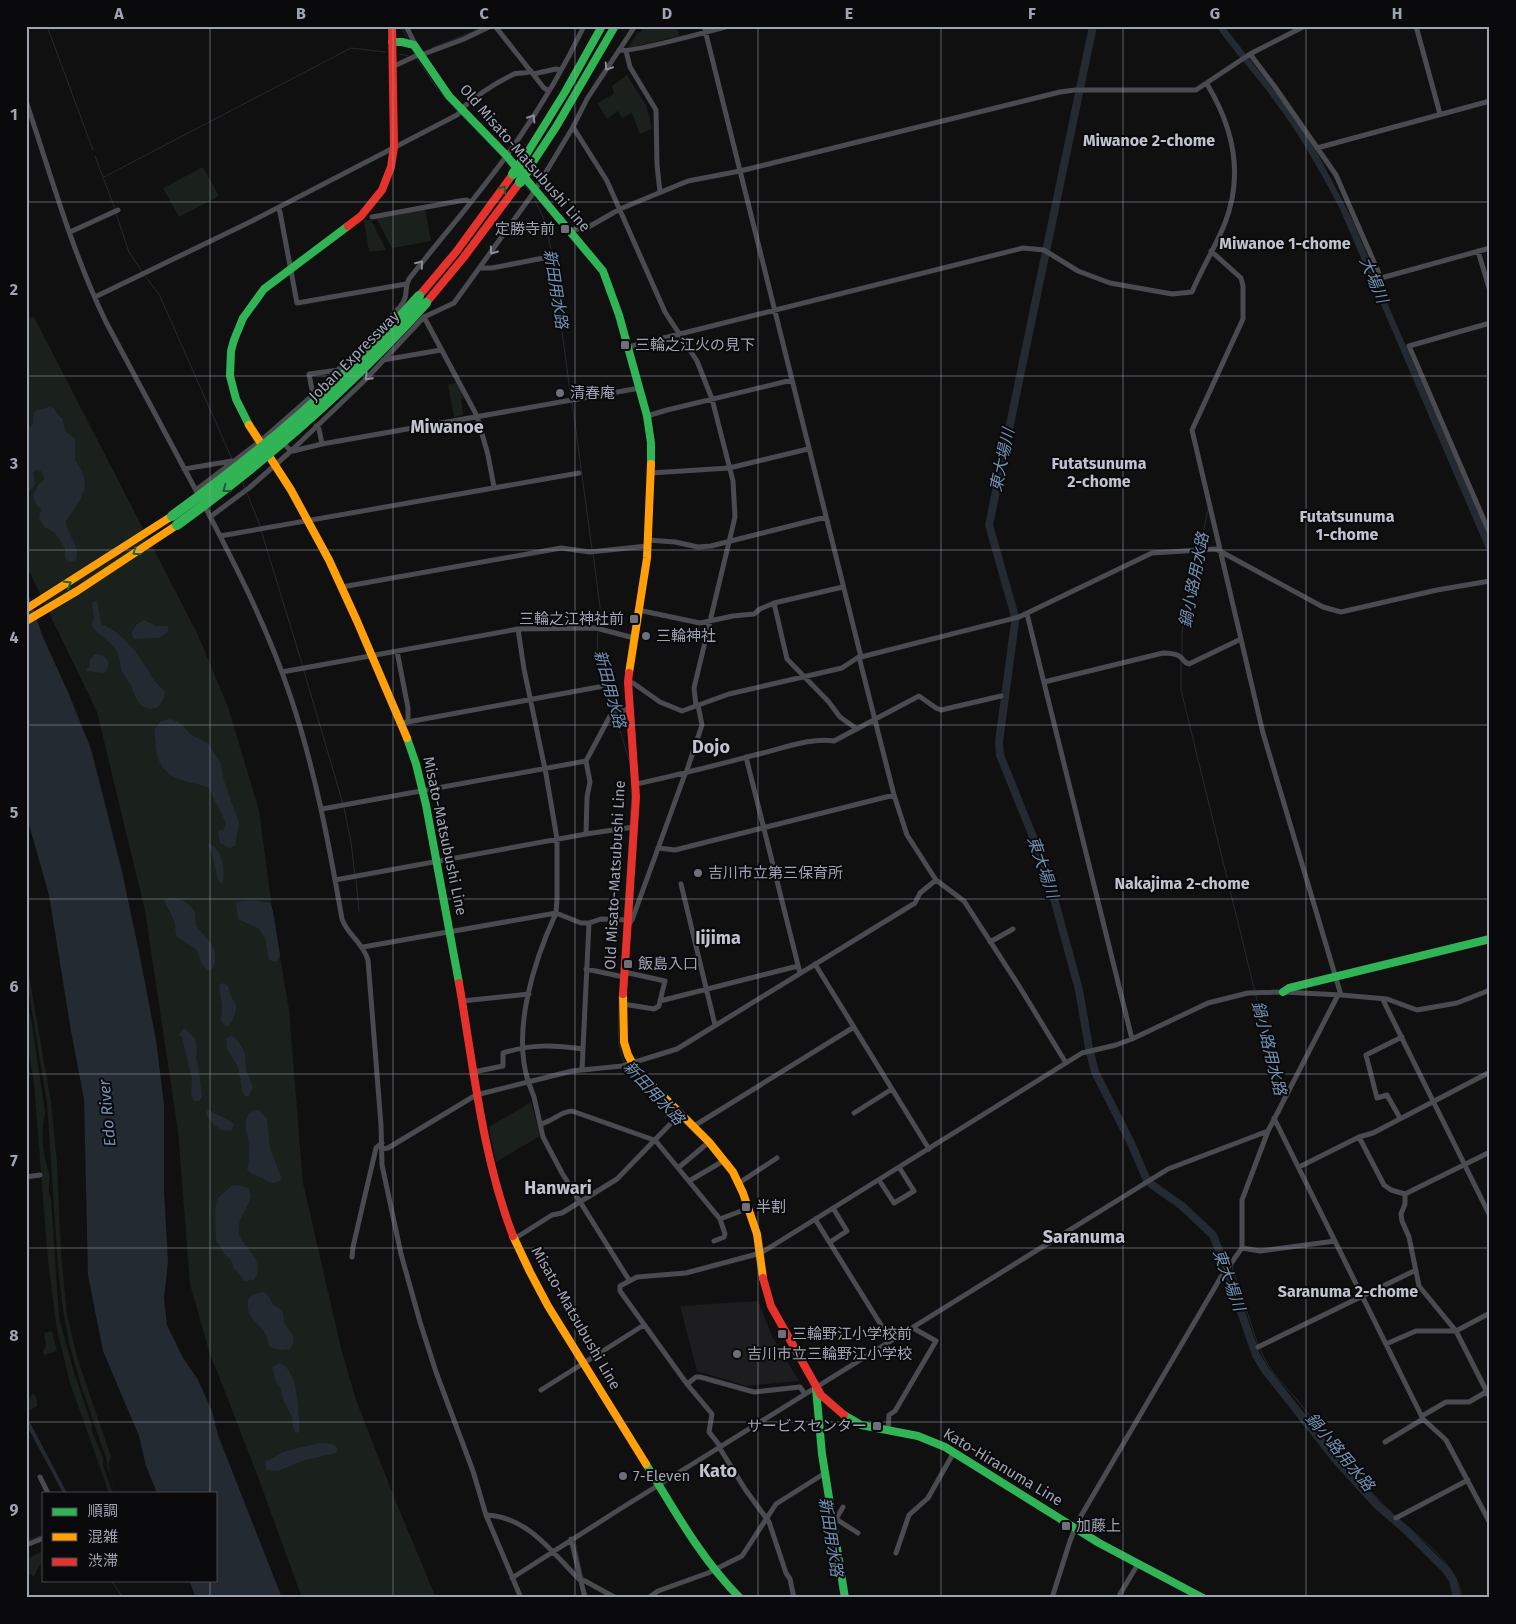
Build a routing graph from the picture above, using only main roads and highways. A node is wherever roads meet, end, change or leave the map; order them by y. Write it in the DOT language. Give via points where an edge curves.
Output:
graph roads {
  1 [pos="392,26"];
  2 [pos="600,26"];
  3 [pos="615,26"];
  4 [pos="621,26"];
  5 [pos="392,42"];
  6 [pos="573,98"];
  7 [pos="524,167"];
  8 [pos="423,300"];
  9 [pos="26,609"];
  10 [pos="26,621"];
  11 [pos="1490,939"];
  12 [pos="1283,992"];
  13 [pos="816,1388"];
  14 [pos="740,1598"];
  15 [pos="845,1598"];
  16 [pos="1203,1598"];
  1 -- 5 [label="main road, Misato-Matsubushi Line"];
  2 -- 7 [label="main road, Joban Expressway"];
  3 -- 6 [label="main road, Joban Expressway"];
  4 -- 6 [label="main road" via="584,89"];
  5 -- 13 [label="main road, Old Misato-Matsubushi Line" via="410,43 460,111 602,271 612,295 640,388 651,443 648,543 628,682 636,784 622,976 628,1065 694,1130 739,1183 771,1306"];
  5 -- 14 [label="main road, Misato-Matsubushi Line" via="394,148 387,178 368,209 264,289 252,303 237,327 231,350 232,388 242,412 309,521 405,722 423,791 490,1170 514,1239 533,1279 696,1546 713,1570"];
  6 -- 7 [label="main road, Joban Expressway"];
  7 -- 8 [label="main road, Joban Expressway, bridge" via="456,252"];
  9 -- 8 [label="main road, Joban Expressway, one-way, bridge" via="122,550 240,466 326,392"];
  8 -- 10 [label="main road, Joban Expressway, one-way, bridge" via="397,336 333,400 246,473 177,525"];
  11 -- 12 [label="main road" via="1335,976"];
  13 -- 15 [label="main road" via="825,1473"];
  13 -- 16 [label="main road, Kato-Hiranuma Line" via="845,1416 860,1425 926,1439 954,1452 1074,1528"];
}
